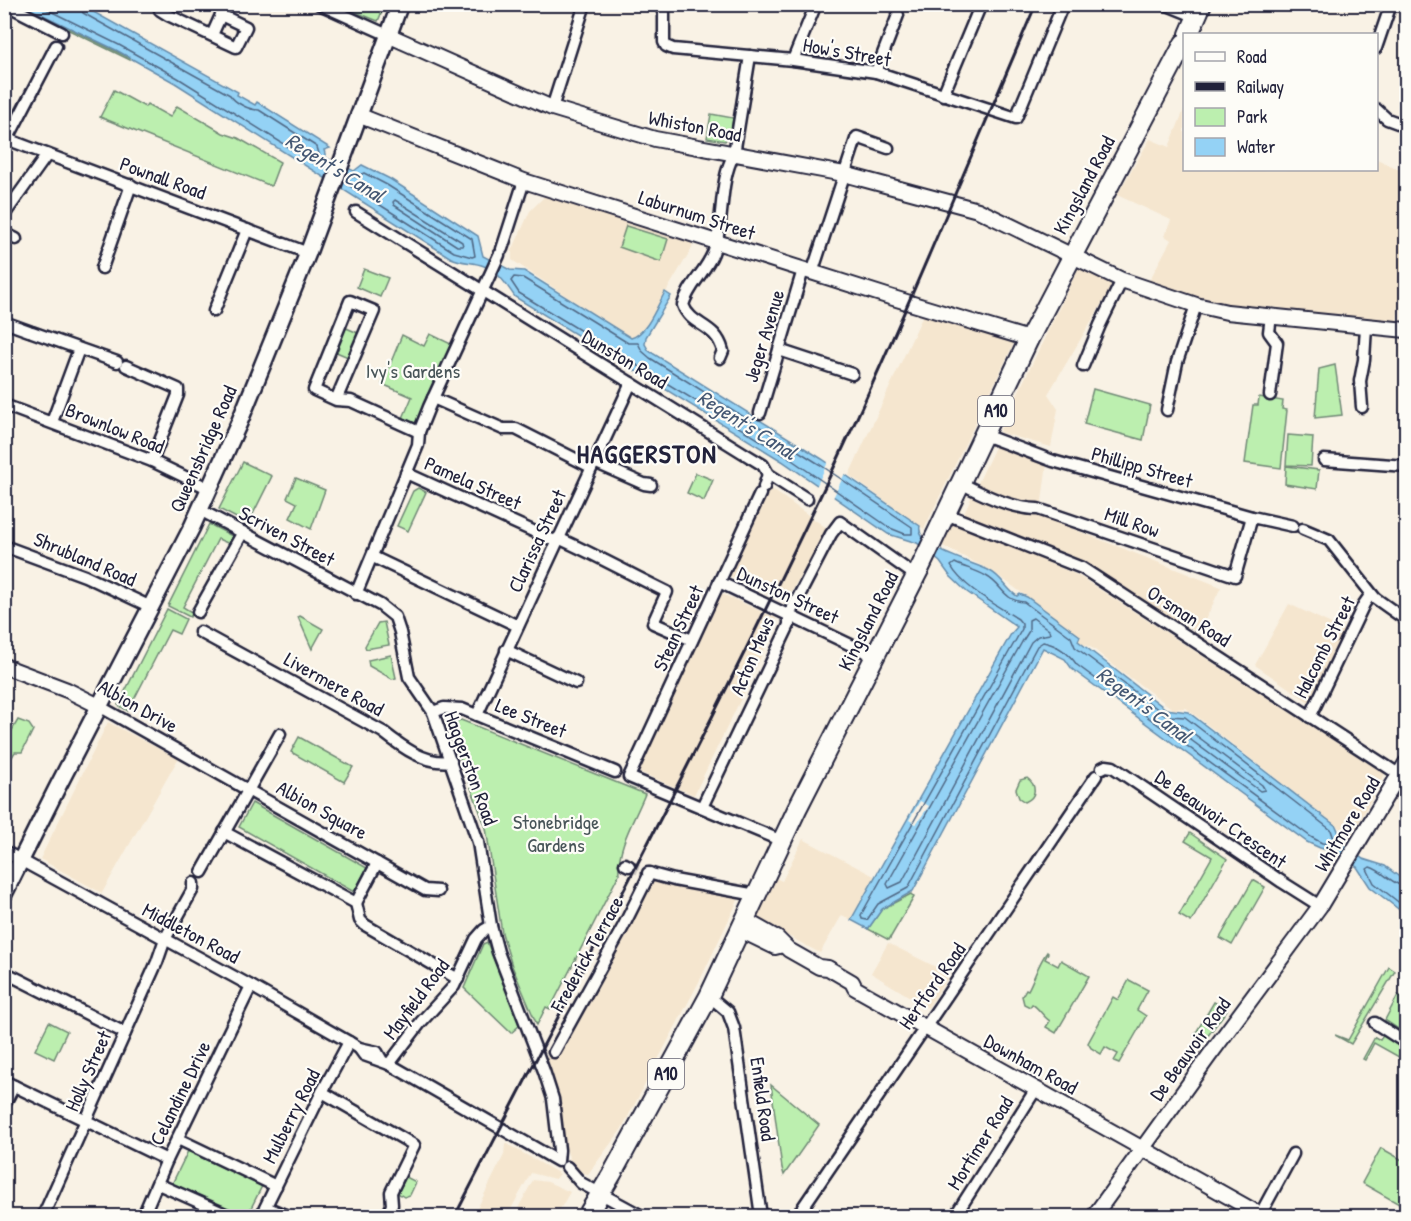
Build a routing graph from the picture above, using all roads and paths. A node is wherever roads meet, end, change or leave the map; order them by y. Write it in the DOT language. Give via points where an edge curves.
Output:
graph roads {
  1 [pos="5,4"];
  2 [pos="319,4"];
  3 [pos="400,4"];
  4 [pos="585,4"];
  5 [pos="664,4"];
  6 [pos="816,4"];
  7 [pos="981,4"];
  8 [pos="1063,4"];
  9 [pos="1165,4"];
  10 [pos="1391,4"];
  11 [pos="161,7"];
  12 [pos="1200,11"];
  13 [pos="898,15"];
  14 [pos="62,33"];
  15 [pos="1189,33"];
  16 [pos="212,35"];
  17 [pos="388,35"];
  18 [pos="1378,45"];
  19 [pos="56,46"];
  20 [pos="1183,48"];
  21 [pos="750,56"];
  22 [pos="793,60"];
  23 [pos="876,72"];
  24 [pos="943,95"];
  25 [pos="552,108"];
  26 [pos="1378,110"];
  27 [pos="358,115"];
  28 [pos="1407,126"];
  29 [pos="6,141"];
  30 [pos="888,147"];
  31 [pos="734,154"];
  32 [pos="47,155"];
  33 [pos="844,174"];
  34 [pos="524,181"];
  35 [pos="131,185"];
  36 [pos="356,212"];
  37 [pos="4,215"];
  38 [pos="247,230"];
  39 [pos="4,234"];
  40 [pos="16,239"];
  41 [pos="717,242"];
  42 [pos="308,253"];
  43 [pos="1072,255"];
  44 [pos="102,268"];
  45 [pos="808,271"];
  46 [pos="1122,280"];
  47 [pos="482,290"];
  48 [pos="1196,305"];
  49 [pos="214,311"];
  50 [pos="1271,316"];
  51 [pos="4,322"];
  52 [pos="1366,327"];
  53 [pos="1407,330"];
  54 [pos="1029,339"];
  55 [pos="79,349"];
  56 [pos="779,350"];
  57 [pos="720,358"];
  58 [pos="1083,366"];
  59 [pos="852,374"];
  60 [pos="631,383"];
  61 [pos="1270,395"];
  62 [pos="434,398"];
  63 [pos="336,400"];
  64 [pos="4,405"];
  65 [pos="1362,407"];
  66 [pos="1167,410"];
  67 [pos="760,413"];
  68 [pos="52,422"];
  69 [pos="419,432"];
  70 [pos="984,435"];
  71 [pos="1324,460"];
  72 [pos="152,461"];
  73 [pos="592,464"];
  74 [pos="1407,466"];
  75 [pos="406,473"];
  76 [pos="768,474"];
  77 [pos="961,483"];
  78 [pos="651,485"];
  79 [pos="210,489"];
  80 [pos="807,499"];
  81 [pos="200,510"];
  82 [pos="946,514"];
  83 [pos="1252,517"];
  84 [pos="243,532"];
  85 [pos="557,540"];
  86 [pos="4,546"];
  87 [pos="373,557"];
  88 [pos="920,569"];
  89 [pos="718,582"];
  90 [pos="356,594"];
  91 [pos="1371,594"];
  92 [pos="151,607"];
  93 [pos="198,612"];
  94 [pos="789,615"];
  95 [pos="1407,621"];
  96 [pos="518,626"];
  97 [pos="200,632"];
  98 [pos="692,640"];
  99 [pos="506,650"];
  100 [pos="874,656"];
  101 [pos="4,666"];
  102 [pos="576,683"];
  103 [pos="99,706"];
  104 [pos="433,712"];
  105 [pos="477,715"];
  106 [pos="1310,717"];
  107 [pos="280,734"];
  108 [pos="451,761"];
  109 [pos="1403,769"];
  110 [pos="615,772"];
  111 [pos="1099,772"];
  112 [pos="249,790"];
  113 [pos="702,807"];
  114 [pos="224,832"];
  115 [pos="782,841"];
  116 [pos="4,851"];
  117 [pos="21,860"];
  118 [pos="377,863"];
  119 [pos="202,872"];
  120 [pos="193,883"];
  121 [pos="438,891"];
  122 [pos="4,894"];
  123 [pos="756,896"];
  124 [pos="356,903"];
  125 [pos="1320,906"];
  126 [pos="742,925"];
  127 [pos="491,926"];
  128 [pos="165,939"];
  129 [pos="4,972"];
  130 [pos="458,979"];
  131 [pos="251,986"];
  132 [pos="709,996"];
  133 [pos="1376,1023"];
  134 [pos="925,1026"];
  135 [pos="124,1032"];
  136 [pos="349,1042"];
  137 [pos="1407,1043"];
  138 [pos="554,1052"];
  139 [pos="385,1062"];
  140 [pos="9,1084"];
  141 [pos="1036,1089"];
  142 [pos="322,1092"];
  143 [pos="4,1105"];
  144 [pos="85,1122"];
  145 [pos="177,1139"];
  146 [pos="1143,1149"];
  147 [pos="1293,1154"];
  148 [pos="167,1160"];
  149 [pos="563,1164"];
  150 [pos="158,1184"];
  151 [pos="276,1186"];
  152 [pos="600,1195"];
  153 [pos="264,1212"];
  154 [pos="1259,1215"];
  155 [pos="43,1216"];
  156 [pos="143,1216"];
  157 [pos="230,1216"];
  158 [pos="287,1216"];
  159 [pos="387,1216"];
  160 [pos="587,1216"];
  161 [pos="642,1216"];
  162 [pos="761,1216"];
  163 [pos="797,1216"];
  164 [pos="955,1216"];
  165 [pos="1094,1216"];
  1 -- 14 [label="street"];
  2 -- 17 [label="street, Whiston Road"];
  3 -- 17 [label="main road, Queensbridge Road"];
  4 -- 25 [label="street"];
  5 -- 21 [label="street, How's Street" via="666,46"];
  6 -- 22 [label="street"];
  7 -- 24 [label="street"];
  8 -- 24 [label="street, How's Street" via="1016,118"];
  9 -- 12 [label="street"];
  10 -- 18 [label="street"];
  11 -- 16 [label="street" via="168,15 236,47 246,27 221,15"];
  12 -- 15 [label="highway"];
  13 -- 23 [label="street"];
  17 -- 25 [label="street, Whiston Road"];
  17 -- 27 [label="main road, Queensbridge Road"];
  19 -- 29 [label="street"];
  20 -- 43 [label="highway, Kingsland Road / A10"];
  21 -- 22 [label="street, How's Street"];
  21 -- 31 [label="street"];
  22 -- 23 [label="street, How's Street"];
  23 -- 24 [label="street, How's Street"];
  25 -- 31 [label="street, Whiston Road" via="644,137"];
  26 -- 28 [label="street" via="1387,119"];
  27 -- 34 [label="street, Laburnum Street"];
  27 -- 42 [label="main road, Queensbridge Road"];
  29 -- 32 [label="street, Pownall Road"];
  30 -- 33 [label="street, Jeger Avenue" via="858,137"];
  31 -- 33 [label="street, Whiston Road"];
  31 -- 41 [label="street" via="728,168"];
  32 -- 35 [label="street, Pownall Road"];
  32 -- 37 [label="street"];
  33 -- 43 [label="street, Whiston Road" via="978,210"];
  33 -- 45 [label="street, Jeger Avenue"];
  34 -- 41 [label="street, Laburnum Street"];
  34 -- 47 [label="street" via="500,252"];
  35 -- 38 [label="street, Pownall Road"];
  35 -- 44 [label="street"];
  36 -- 47 [label="street, Dunston Road"];
  38 -- 42 [label="street, Pownall Road"];
  38 -- 49 [label="street"];
  39 -- 40 [label="street"];
  41 -- 45 [label="street, Laburnum Street"];
  41 -- 57 [label="street" via="683,305 693,318 716,334 723,351"];
  42 -- 79 [label="main road, Queensbridge Road"];
  43 -- 46 [label="street, Whiston Road"];
  43 -- 54 [label="highway, Kingsland Road / A10"];
  45 -- 54 [label="street, Laburnum Street"];
  45 -- 56 [label="street, Jeger Avenue"];
  46 -- 48 [label="street, Whiston Road"];
  46 -- 58 [label="street"];
  47 -- 60 [label="street, Dunston Road"];
  47 -- 62 [label="street"];
  48 -- 50 [label="street, Whiston Road"];
  48 -- 66 [label="street" via="1177,362"];
  50 -- 52 [label="street, Whiston Road"];
  50 -- 61 [label="street" via="1269,332 1277,343"];
  51 -- 55 [label="street"];
  52 -- 53 [label="street, Whiston Road"];
  52 -- 65 [label="street" via="1360,381"];
  54 -- 70 [label="highway, Kingsland Road / A10"];
  55 -- 68 [label="street"];
  55 -- 72 [label="street" via="178,389"];
  56 -- 59 [label="street"];
  56 -- 67 [label="street, Jeger Avenue"];
  60 -- 73 [label="street, Clarissa Street"];
  60 -- 76 [label="street, Dunston Road" via="763,465"];
  62 -- 69 [label="street"];
  62 -- 73 [label="street" via="502,429 516,429"];
  63 -- 63 [label="street" via="314,390 350,301 374,311"];
  63 -- 69 [label="street" via="351,401"];
  64 -- 68 [label="street, Brownlow Road"];
  68 -- 72 [label="street, Brownlow Road"];
  69 -- 75 [label="street"];
  70 -- 77 [label="highway, Kingsland Road / A10"];
  70 -- 83 [label="street, Phillipp Street" via="1053,461"];
  71 -- 74 [label="street"];
  72 -- 79 [label="street, Brownlow Road"];
  73 -- 78 [label="street"];
  73 -- 85 [label="street, Clarissa Street"];
  75 -- 85 [label="street, Pamela Street"];
  75 -- 87 [label="street"];
  76 -- 80 [label="street, Dunston Road"];
  76 -- 89 [label="street, Stean Street"];
  77 -- 82 [label="highway, Kingsland Road / A10"];
  77 -- 83 [label="street, Mill Row" via="985,495 1038,509 1234,576"];
  79 -- 81 [label="main road, Queensbridge Road"];
  81 -- 84 [label="street, Scriven Street"];
  81 -- 92 [label="main road, Queensbridge Road"];
  82 -- 88 [label="highway, Kingsland Road / A10"];
  82 -- 106 [label="street, Orsman Road" via="1082,568"];
  83 -- 91 [label="street, Phillipp Street" via="1298,527 1329,540"];
  84 -- 90 [label="street, Scriven Street"];
  84 -- 93 [label="street"];
  85 -- 96 [label="street, Clarissa Street"];
  85 -- 98 [label="street, Pamela Street" via="668,592 653,623"];
  86 -- 92 [label="street, Shrubland Road" via="85,576"];
  87 -- 90 [label="street"];
  87 -- 96 [label="street"];
  88 -- 94 [label="street, Acton Mews" via="840,522"];
  88 -- 100 [label="highway, Kingsland Road / A10"];
  89 -- 94 [label="street, Dunston Street"];
  89 -- 98 [label="street, Stean Street"];
  90 -- 104 [label="street, Haggerston Road" via="395,617 411,683"];
  91 -- 95 [label="street, Phillipp Street"];
  91 -- 106 [label="street, Halcomb Street"];
  92 -- 103 [label="main road, Queensbridge Road"];
  94 -- 100 [label="street, Dunston Street"];
  94 -- 113 [label="street, Acton Mews" via="789,625"];
  96 -- 99 [label="street, Clarissa Street"];
  97 -- 108 [label="street, Livermere Road" via="426,759"];
  98 -- 113 [label="street, Stean Street" via="629,777"];
  99 -- 102 [label="street"];
  99 -- 105 [label="street, Clarissa Street"];
  100 -- 115 [label="highway, Kingsland Road / A10"];
  101 -- 103 [label="street, Albion Drive"];
  103 -- 112 [label="street, Albion Drive"];
  103 -- 117 [label="main road, Queensbridge Road"];
  104 -- 105 [label="street, Lee Street" via="453,707"];
  104 -- 108 [label="street, Haggerston Road"];
  105 -- 110 [label="street, Lee Street"];
  106 -- 109 [label="street, Orsman Road"];
  107 -- 112 [label="street"];
  108 -- 127 [label="street, Haggerston Road" via="478,842"];
  109 -- 125 [label="street, Whitmore Road"];
  111 -- 125 [label="street, De Beauvoir Crescent" via="1106,766 1113,767"];
  111 -- 134 [label="street, Hertford Road"];
  112 -- 114 [label="street, Albion Square"];
  112 -- 118 [label="street, Albion Square"];
  113 -- 115 [label="street"];
  114 -- 119 [label="street, Albion Square"];
  114 -- 124 [label="street"];
  115 -- 123 [label="highway, Kingsland Road / A10"];
  116 -- 117 [label="street, Middleton Road"];
  117 -- 122 [label="main road, Queensbridge Road"];
  117 -- 128 [label="street, Middleton Road"];
  118 -- 121 [label="street" via="425,890"];
  118 -- 124 [label="street, Albion Square"];
  120 -- 128 [label="street" via="194,889"];
  123 -- 126 [label="highway, Kingsland Road / A10"];
  123 -- 138 [label="street, Frederick Terrace" via="649,873"];
  124 -- 130 [label="street" via="365,925"];
  125 -- 146 [label="street, De Beauvoir Road"];
  126 -- 132 [label="highway, Kingsland Road / A10"];
  126 -- 134 [label="street, Downham Road" via="775,947 783,945 819,967 828,968 852,982 855,988"];
  127 -- 130 [label="street, Mayfield Road" via="476,939"];
  127 -- 149 [label="street, Haggerston Road" via="549,1083"];
  128 -- 131 [label="street, Middleton Road"];
  128 -- 135 [label="street, Holly Street"];
  129 -- 135 [label="street"];
  130 -- 139 [label="street, Mayfield Road"];
  131 -- 136 [label="street, Middleton Road"];
  131 -- 145 [label="street, Celandine Drive"];
  132 -- 152 [label="highway, Kingsland Road / A10"];
  132 -- 162 [label="street, Enfield Road" via="728,1012 734,1028"];
  133 -- 137 [label="street"];
  134 -- 141 [label="street, Downham Road"];
  134 -- 163 [label="street, Hertford Road"];
  135 -- 144 [label="street, Holly Street"];
  136 -- 139 [label="street, Middleton Road" via="364,1055"];
  136 -- 142 [label="street, Mulberry Road"];
  139 -- 149 [label="street, Middleton Road"];
  140 -- 143 [label="street"];
  140 -- 144 [label="street"];
  141 -- 146 [label="street, Downham Road"];
  141 -- 164 [label="street, Mortimer Road"];
  142 -- 151 [label="street, Mulberry Road"];
  142 -- 159 [label="street" via="414,1145 391,1192 392,1205"];
  144 -- 148 [label="street"];
  144 -- 155 [label="street, Holly Street"];
  145 -- 148 [label="street, Celandine Drive"];
  145 -- 151 [label="street"];
  146 -- 154 [label="street, Downham Road"];
  146 -- 165 [label="street, De Beauvoir Road"];
  147 -- 154 [label="street"];
  148 -- 150 [label="street, Celandine Drive"];
  149 -- 152 [label="street, Middleton Road" via="581,1183"];
  150 -- 156 [label="street, Celandine Drive"];
  150 -- 157 [label="street"];
  151 -- 153 [label="street, Mulberry Road"];
  152 -- 160 [label="highway, Kingsland Road / A10"];
  152 -- 161 [label="street, Middleton Road"];
  153 -- 158 [label="street"];
}
